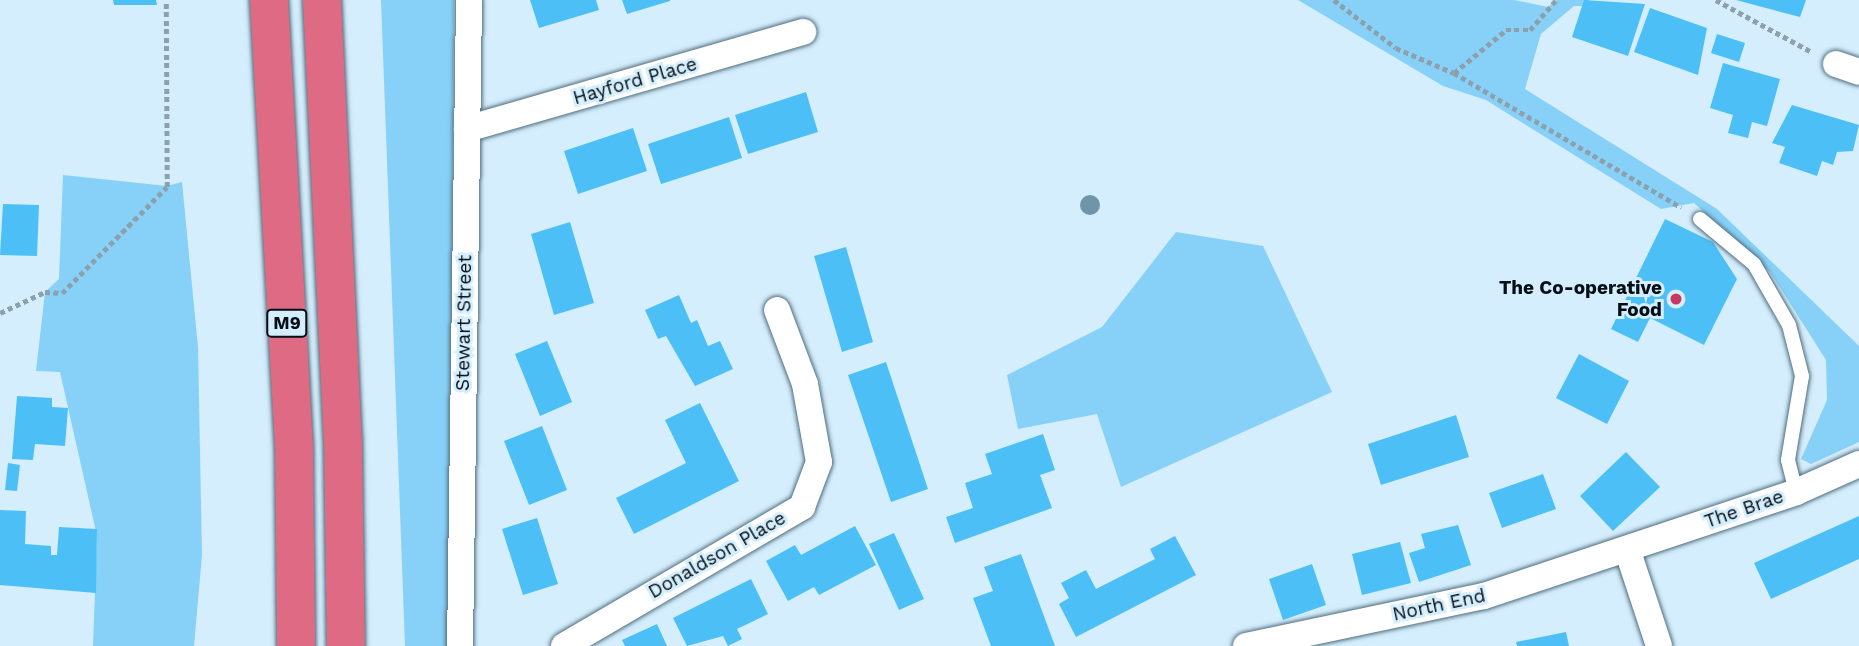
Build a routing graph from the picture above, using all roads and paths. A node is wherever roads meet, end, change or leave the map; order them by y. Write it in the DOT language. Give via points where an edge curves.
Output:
graph roads {
  1 [pos="166,0"];
  2 [pos="269,0"];
  3 [pos="322,0"];
  4 [pos="469,0"];
  5 [pos="1334,0"];
  6 [pos="1556,0"];
  7 [pos="1716,0"];
  8 [pos="803,32"];
  9 [pos="1847,68"];
  10 [pos="1454,73"];
  11 [pos="467,129"];
  12 [pos="1700,219"];
  13 [pos="777,310"];
  14 [pos="0,313"];
  15 [pos="1859,464"];
  16 [pos="1796,492"];
  17 [pos="1627,548"];
  18 [pos="296,646"];
  19 [pos="346,646"];
  20 [pos="460,646"];
  21 [pos="564,646"];
  22 [pos="1246,646"];
  23 [pos="1659,646"];
  1 -- 14 [label="path" via="167,187 62,293 45,292"];
  2 -- 18 [label="highway, M9" via="294,446"];
  3 -- 19 [label="highway, M9" via="343,440"];
  4 -- 11 [label="street, Stewart Street"];
  5 -- 10 [label="path" via="1396,48"];
  6 -- 10 [label="path" via="1530,30 1506,30"];
  7 -- 9 [label="path"];
  8 -- 11 [label="street, Hayford Place"];
  10 -- 12 [label="path"];
  11 -- 20 [label="street, Stewart Street"];
  12 -- 16 [label="lane" via="1754,264 1789,325 1802,376 1788,460"];
  13 -- 21 [label="street, Donaldson Place" via="805,384 819,462 802,507"];
  15 -- 16 [label="street, The Brae"];
  16 -- 17 [label="street, The Brae"];
  17 -- 22 [label="street, North End" via="1484,596"];
  17 -- 23 [label="street"];
}
